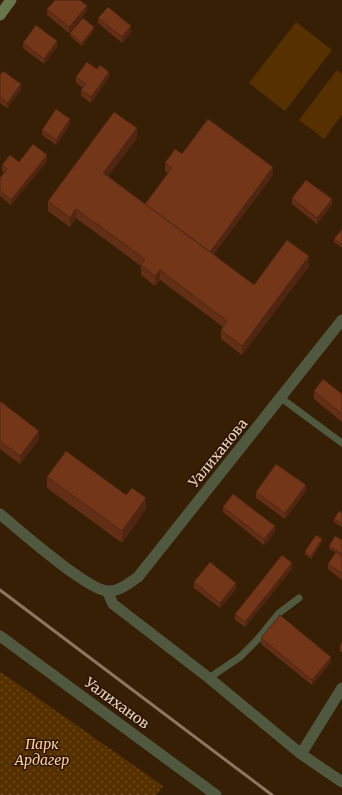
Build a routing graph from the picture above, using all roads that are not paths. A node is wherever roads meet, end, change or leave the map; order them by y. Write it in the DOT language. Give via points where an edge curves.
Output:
graph roads {
  1 [pos="11,0"];
  2 [pos="0,15"];
  3 [pos="342,320"];
  4 [pos="281,398"];
  5 [pos="342,443"];
  6 [pos="0,514"];
  7 [pos="107,591"];
  8 [pos="299,598"];
  9 [pos="0,636"];
  10 [pos="209,678"];
  11 [pos="342,688"];
  12 [pos="301,754"];
  13 [pos="342,782"];
  14 [pos="202,791"];
  15 [pos="216,795"];
  1 -- 2 [label="main road"];
  3 -- 4 [label="street, Уалиханова"];
  4 -- 5 [label="lane"];
  4 -- 7 [label="street, Уалиханова" via="138,577 122,588"];
  6 -- 7 [label="street" via="77,576"];
  7 -- 10 [label="street" via="113,604"];
  8 -- 10 [label="lane" via="279,613 240,657"];
  9 -- 14 [label="street, Уалиханов"];
  10 -- 12 [label="street"];
  11 -- 12 [label="street"];
  12 -- 13 [label="street"];
  14 -- 15 [label="street, Уалиханов"];
}
